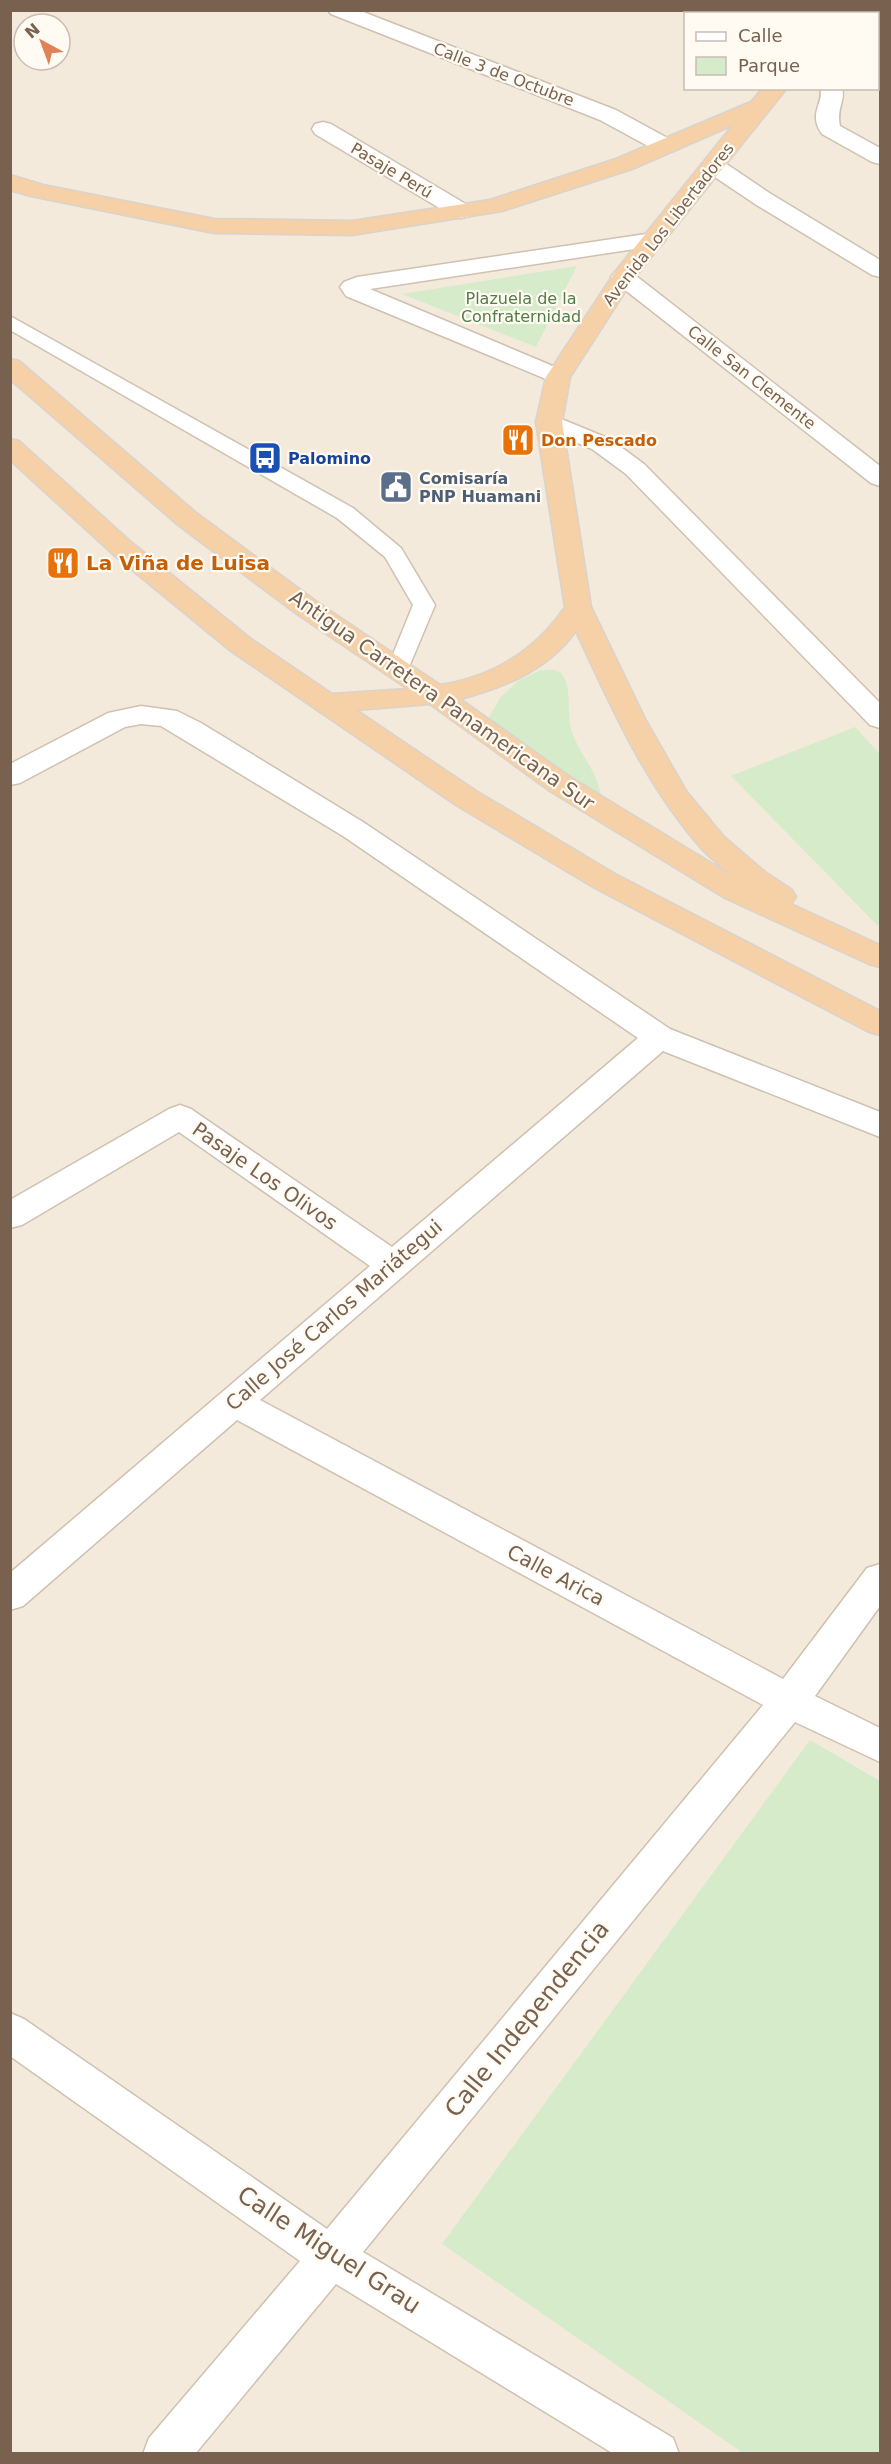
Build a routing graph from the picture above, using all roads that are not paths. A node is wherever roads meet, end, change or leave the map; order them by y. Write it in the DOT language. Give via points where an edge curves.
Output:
graph roads {
  1 [pos="338,10"];
  2 [pos="832,90"];
  3 [pos="767,98"];
  4 [pos="323,129"];
  5 [pos="665,146"];
  6 [pos="880,157"];
  7 [pos="696,171"];
  8 [pos="10,182"];
  9 [pos="39,191"];
  10 [pos="10,192"];
  11 [pos="461,211"];
  12 [pos="653,240"];
  13 [pos="880,270"];
  14 [pos="623,277"];
  15 [pos="10,322"];
  16 [pos="10,366"];
  17 [pos="558,377"];
  18 [pos="549,422"];
  19 [pos="10,446"];
  20 [pos="880,478"];
  21 [pos="578,607"];
  22 [pos="398,669"];
  23 [pos="436,696"];
  24 [pos="327,703"];
  25 [pos="880,719"];
  26 [pos="10,776"];
  27 [pos="844,940"];
  28 [pos="880,957"];
  29 [pos="880,1024"];
  30 [pos="659,1037"];
  31 [pos="880,1125"];
  32 [pos="10,1216"];
  33 [pos="393,1265"];
  34 [pos="233,1402"];
  35 [pos="880,1579"];
  36 [pos="10,1594"];
  37 [pos="789,1701"];
  38 [pos="880,1746"];
  39 [pos="10,2032"];
  40 [pos="332,2257"];
  41 [pos="165,2454"];
  42 [pos="657,2454"];
  1 -- 5 [label="street, Calle 3 de Octubre" via="608,115"];
  2 -- 6 [label="street" via="826,113 830,129"];
  3 -- 5 [label="highway"];
  3 -- 7 [label="highway, Avenida Los Libertadores"];
  4 -- 11 [label="street, Pasaje Perú"];
  5 -- 7 [label="highway"];
  5 -- 11 [label="highway" via="624,164 494,206"];
  7 -- 12 [label="highway, Avenida Los Libertadores"];
  7 -- 13 [label="street" via="763,199"];
  8 -- 9 [label="highway"];
  9 -- 10 [label="highway"];
  9 -- 11 [label="highway" via="214,226 352,228"];
  12 -- 14 [label="highway, Avenida Los Libertadores"];
  12 -- 17 [label="street" via="352,287"];
  14 -- 17 [label="highway, Avenida Los Libertadores"];
  14 -- 20 [label="street, Calle San Clemente"];
  15 -- 22 [label="lane" via="345,513 393,553 424,605"];
  16 -- 22 [label="highway, Antigua Carretera Panamericana Sur" via="186,518 307,608"];
  17 -- 18 [label="highway, Avenida Los Libertadores"];
  18 -- 21 [label="highway, Avenida Los Libertadores"];
  18 -- 25 [label="street" via="601,444 635,469"];
  19 -- 24 [label="highway" via="123,549 241,645"];
  21 -- 23 [label="highway" via="559,634 528,662 478,687"];
  21 -- 27 [label="highway, Avenida Los Libertadores" via="631,719 675,796 714,844 755,879"];
  22 -- 23 [label="highway, Antigua Carretera Panamericana Sur"];
  23 -- 24 [label="highway"];
  23 -- 27 [label="highway, Antigua Carretera Panamericana Sur" via="560,784 735,891"];
  24 -- 29 [label="highway" via="466,798 605,880"];
  26 -- 30 [label="street" via="118,719 141,715 167,717 353,829"];
  27 -- 28 [label="highway, Antigua Carretera Panamericana Sur"];
  30 -- 31 [label="street"];
  30 -- 33 [label="street, Calle José Carlos Mariátegui"];
  32 -- 33 [label="street, Pasaje Los Olivos" via="180,1117"];
  33 -- 34 [label="street, Calle José Carlos Mariátegui"];
  34 -- 36 [label="street, Calle José Carlos Mariátegui"];
  34 -- 37 [label="street, Calle Arica"];
  35 -- 37 [label="street, Calle Independencia"];
  37 -- 38 [label="street, Calle Arica"];
  37 -- 40 [label="street, Calle Independencia"];
  39 -- 40 [label="street, Calle Miguel Grau"];
  40 -- 41 [label="street, Calle Independencia"];
  40 -- 42 [label="street, Calle Miguel Grau"];
}
